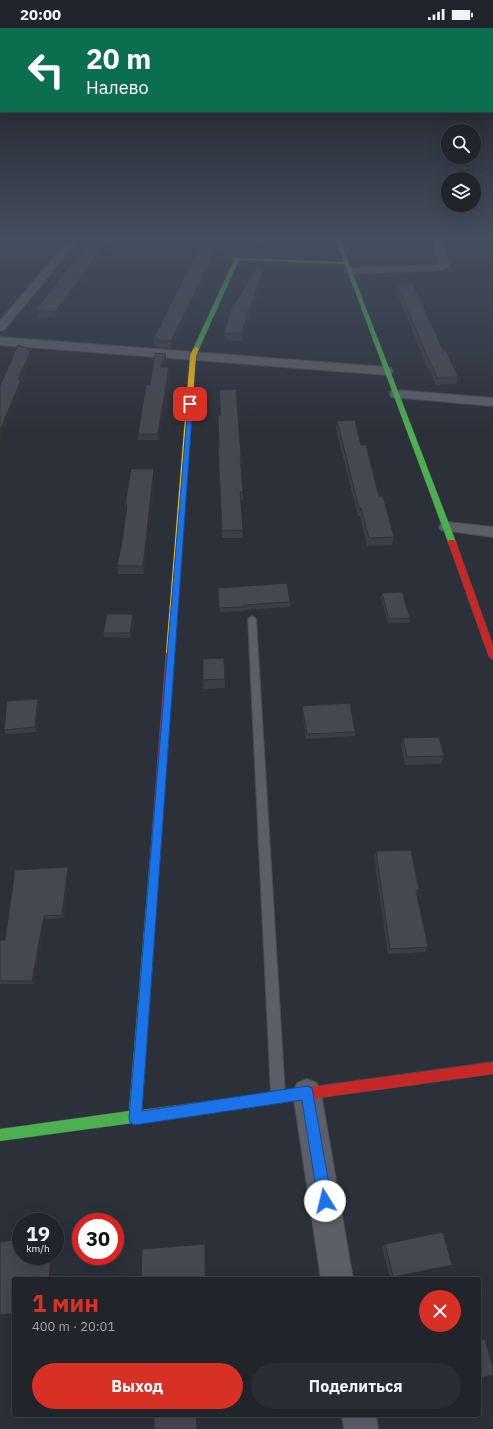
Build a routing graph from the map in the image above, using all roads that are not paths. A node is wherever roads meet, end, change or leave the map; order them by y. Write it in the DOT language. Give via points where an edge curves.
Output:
graph roads {
  1 [pos="21,302"];
  2 [pos="218,302"];
  3 [pos="361,302"];
  4 [pos="0,328"];
  5 [pos="0,341"];
  6 [pos="194,356"];
  7 [pos="387,371"];
  8 [pos="396,394"];
  9 [pos="493,402"];
  10 [pos="447,527"];
  11 [pos="493,532"];
  12 [pos="252,619"];
  13 [pos="493,657"];
  14 [pos="493,1068"];
  15 [pos="307,1093"];
  16 [pos="278,1097"];
  17 [pos="135,1118"];
  18 [pos="0,1135"];
  19 [pos="337,1277"];
  20 [pos="359,1417"];
  21 [pos="361,1429"];
  1 -- 4 [label="street"];
  2 -- 6 [label="street"];
  3 -- 7 [label="street"];
  5 -- 6 [label="street"];
  6 -- 7 [label="street"];
  6 -- 17 [label="street"];
  7 -- 8 [label="street"];
  8 -- 9 [label="street"];
  8 -- 10 [label="street"];
  10 -- 11 [label="street"];
  10 -- 13 [label="street"];
  12 -- 16 [label="lane"];
  14 -- 15 [label="street"];
  15 -- 16 [label="street"];
  15 -- 19 [label="street"];
  16 -- 17 [label="street"];
  17 -- 18 [label="street"];
  20 -- 21 [label="street"];
}
